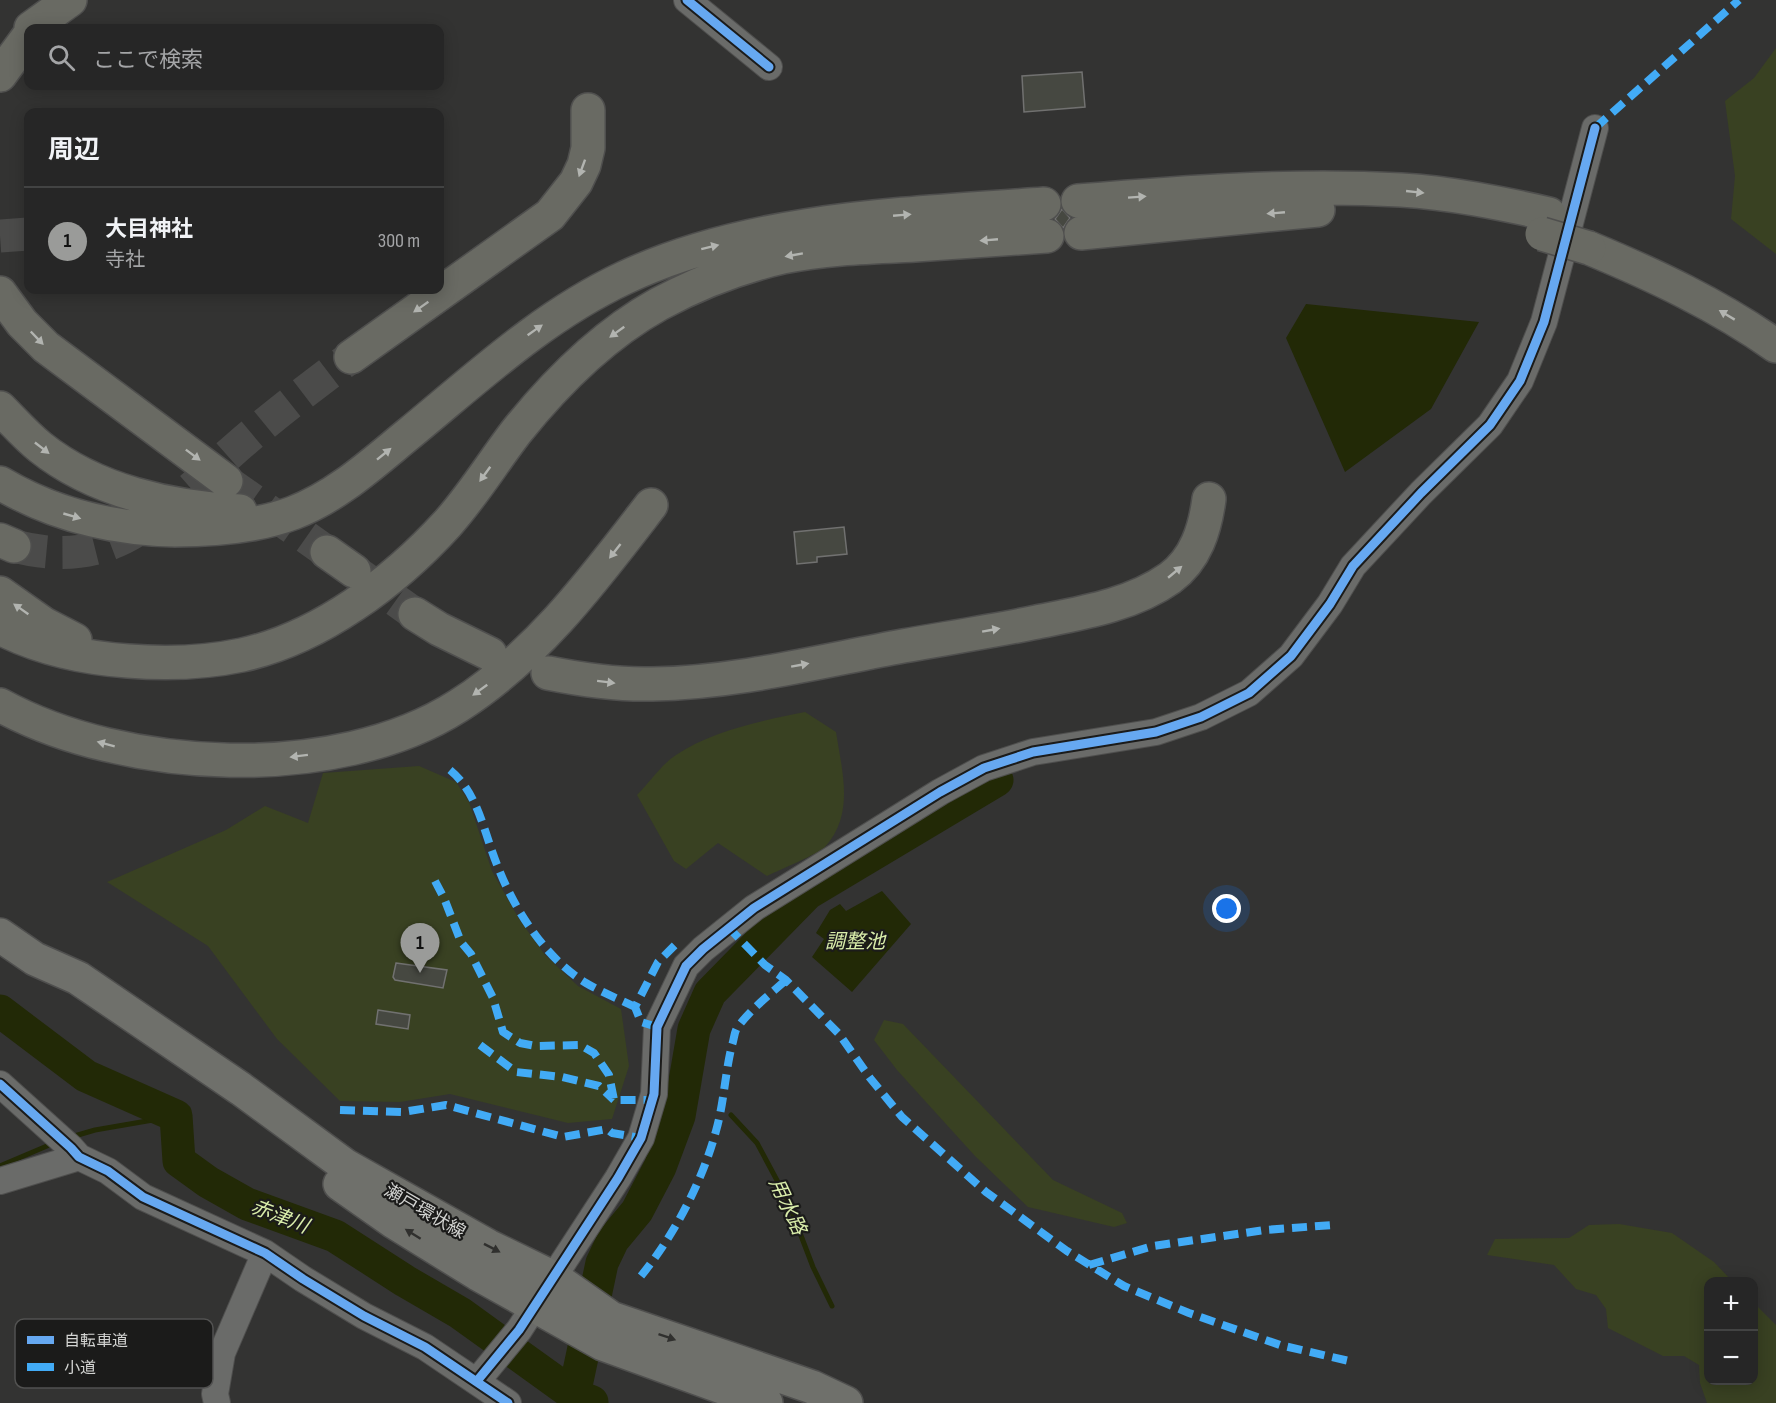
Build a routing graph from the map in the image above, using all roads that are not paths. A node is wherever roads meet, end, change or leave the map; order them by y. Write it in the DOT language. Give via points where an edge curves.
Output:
graph roads {
  1 [pos="70,0"];
  2 [pos="687,0"];
  3 [pos="39,24"];
  4 [pos="24,37"];
  5 [pos="24,42"];
  6 [pos="0,60"];
  7 [pos="770,67"];
  8 [pos="0,75"];
  9 [pos="588,110"];
  10 [pos="1595,128"];
  11 [pos="1080,217"];
  12 [pos="1591,238"];
  13 [pos="444,290"];
  14 [pos="0,293"];
  15 [pos="439,294"];
  16 [pos="1776,320"];
  17 [pos="1776,346"];
  18 [pos="351,357"];
  19 [pos="0,408"];
  20 [pos="226,481"];
  21 [pos="0,483"];
  22 [pos="338,489"];
  23 [pos="1209,499"];
  24 [pos="651,505"];
  25 [pos="327,552"];
  26 [pos="354,571"];
  27 [pos="0,593"];
  28 [pos="415,614"];
  29 [pos="0,628"];
  30 [pos="490,654"];
  31 [pos="151,663"];
  32 [pos="548,673"];
  33 [pos="0,705"];
  34 [pos="0,935"];
  35 [pos="35,959"];
  36 [pos="0,1084"];
  37 [pos="75,1152"];
  38 [pos="0,1180"];
  39 [pos="265,1253"];
  40 [pos="566,1286"];
  41 [pos="538,1320"];
  42 [pos="607,1331"];
  43 [pos="477,1381"];
  44 [pos="221,1400"];
  45 [pos="508,1403"];
  46 [pos="766,1403"];
  47 [pos="846,1403"];
  1 -- 3 [label="highway"];
  2 -- 7 [label="street"];
  4 -- 6 [label="highway"];
  5 -- 8 [label="highway"];
  9 -- 13 [label="highway, one-way" via="588,148 576,182 549,215"];
  10 -- 40 [label="street" via="1544,322 1520,381 1490,425 1353,566 1291,656 1249,693 1201,717 1156,732 1033,753 984,768 728,927 686,966 674,989 657,1027 654,1094 641,1138"];
  11 -- 12 [label="highway" via="1244,191 1402,190 1502,203 1546,224"];
  12 -- 16 [label="highway" via="1663,256"];
  17 -- 12 [label="highway, one-way"];
  14 -- 20 [label="highway, one-way" via="46,347"];
  15 -- 18 [label="highway, one-way"];
  19 -- 22 [label="highway, one-way" via="40,447 68,466 104,484 153,498 248,511 292,506"];
  21 -- 22 [label="highway, one-way" via="47,508 75,517 163,530 220,528 270,520 302,509"];
  22 -- 31 [label="highway, one-way" via="546,323 623,278 661,262 740,239 891,216 1046,220 813,252 752,265 688,290 628,324 558,383 450,520 374,590 296,637 243,655"];
  32 -- 23 [label="highway, one-way" via="616,684 692,682 1078,614 1134,597 1170,578 1183,566 1202,534"];
  24 -- 33 [label="highway, one-way" via="565,614 508,668 456,707 376,742 273,759 199,760 160,756 82,738"];
  25 -- 26 [label="highway"];
  31 -- 27 [label="highway, one-way" via="69,638"];
  28 -- 30 [label="highway"];
  29 -- 31 [label="highway" via="27,640 86,656"];
  34 -- 35 [label="main road, 瀬戸環状線"];
  35 -- 40 [label="main road, 瀬戸環状線, one-way" via="87,984 346,1166"];
  41 -- 35 [label="main road, 瀬戸環状線, one-way" via="322,1171 230,1100 163,1058 67,989"];
  36 -- 37 [label="street"];
  37 -- 38 [label="street"];
  37 -- 39 [label="street" via="143,1197"];
  39 -- 43 [label="street"];
  39 -- 44 [label="street" via="222,1353"];
  40 -- 41 [label="street"];
  40 -- 42 [label="main road, 瀬戸環状線"];
  41 -- 42 [label="main road, 瀬戸環状線"];
  41 -- 43 [label="street"];
  42 -- 46 [label="main road, 瀬戸環状線"];
  42 -- 47 [label="main road, 瀬戸環状線, one-way" via="812,1387"];
  43 -- 45 [label="street"];
}
